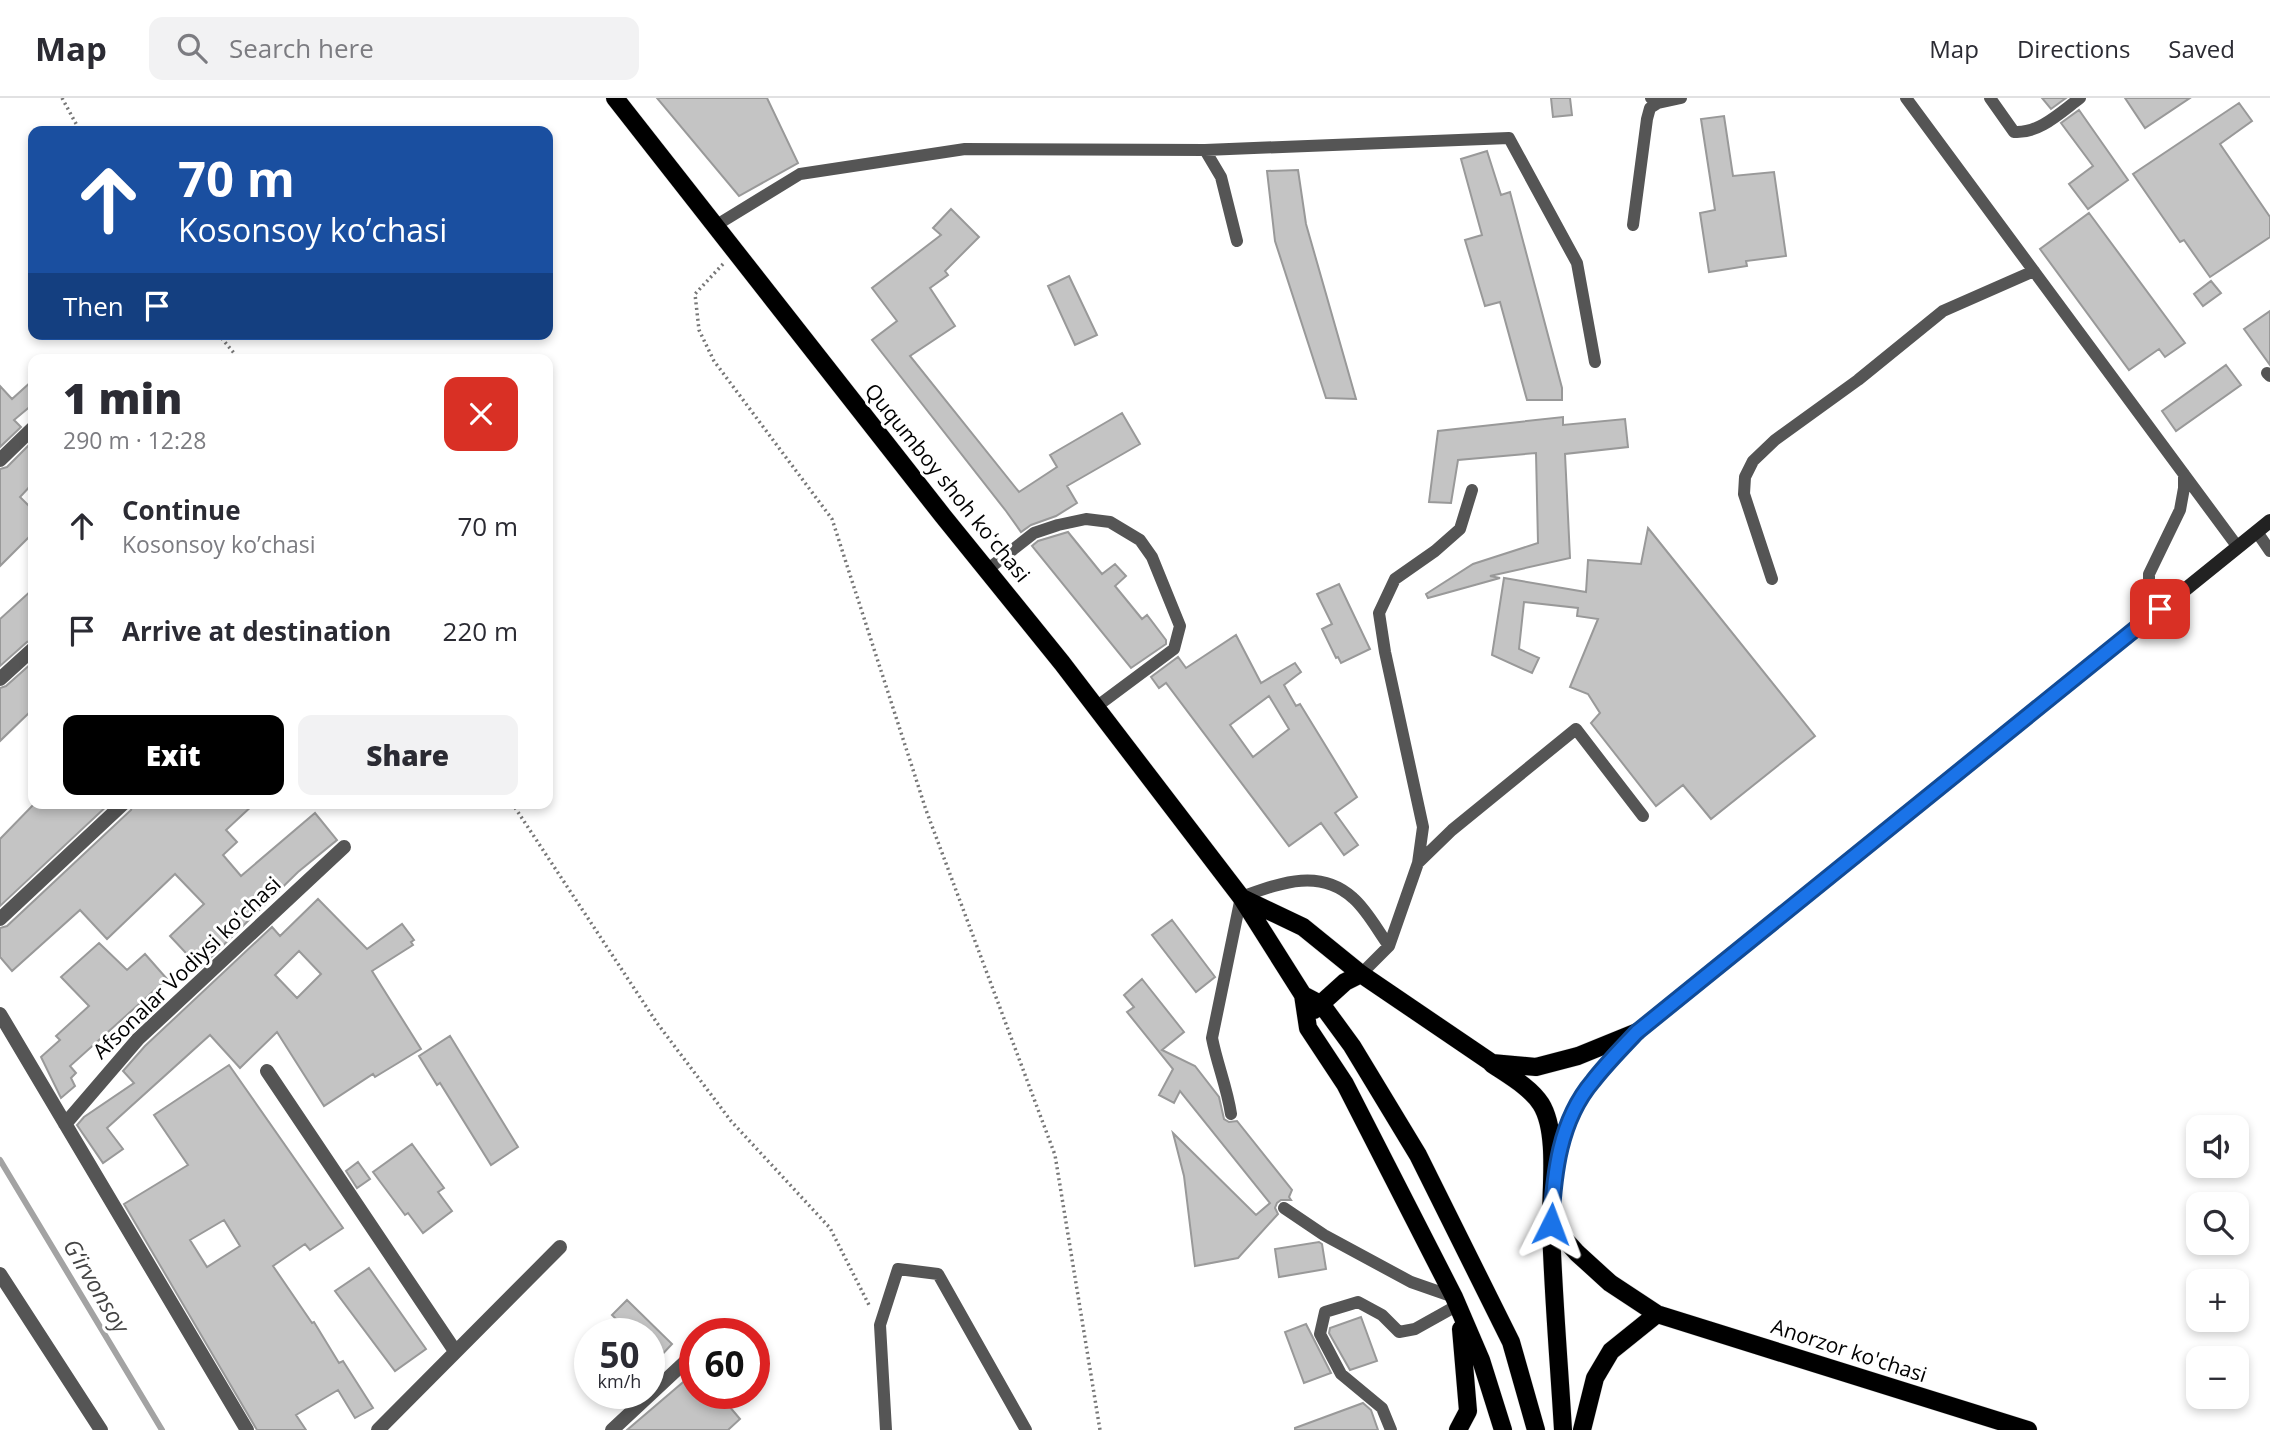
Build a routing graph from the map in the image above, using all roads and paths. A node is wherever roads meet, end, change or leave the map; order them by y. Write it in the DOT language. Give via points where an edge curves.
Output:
graph roads {
  1 [pos="62,98"];
  2 [pos="615,98"];
  3 [pos="1681,98"];
  4 [pos="1906,98"];
  5 [pos="1990,98"];
  6 [pos="2080,98"];
  7 [pos="1654,100"];
  8 [pos="77,126"];
  9 [pos="1205,150"];
  10 [pos="1633,225"];
  11 [pos="715,226"];
  12 [pos="1237,241"];
  13 [pos="735,251"];
  14 [pos="2034,271"];
  15 [pos="223,340"];
  16 [pos="235,354"];
  17 [pos="1595,362"];
  18 [pos="28,433"];
  19 [pos="0,460"];
  20 [pos="2183,474"];
  21 [pos="1472,490"];
  22 [pos="2270,521"];
  23 [pos="2257,532"];
  24 [pos="2237,546"];
  25 [pos="2270,551"];
  26 [pos="986,570"];
  27 [pos="1772,579"];
  28 [pos="2160,609"];
  29 [pos="28,654"];
  30 [pos="0,679"];
  31 [pos="1096,707"];
  32 [pos="118,809"];
  33 [pos="516,809"];
  34 [pos="1643,816"];
  35 [pos="344,847"];
  36 [pos="1418,863"];
  37 [pos="1241,897"];
  38 [pos="0,919"];
  39 [pos="1389,946"];
  40 [pos="1361,974"];
  41 [pos="1300,990"];
  42 [pos="1322,1005"];
  43 [pos="0,1014"];
  44 [pos="1306,1017"];
  45 [pos="1637,1032"];
  46 [pos="1492,1063"];
  47 [pos="267,1071"];
  48 [pos="1231,1114"];
  49 [pos="65,1124"];
  50 [pos="1553,1178"];
  51 [pos="1283,1208"];
  52 [pos="1551,1224"];
  53 [pos="560,1247"];
  54 [pos="0,1274"];
  55 [pos="1457,1304"];
  56 [pos="1657,1314"];
  57 [pos="880,1325"];
  58 [pos="455,1351"];
  59 [pos="679,1368"];
  60 [pos="101,1430"];
  61 [pos="247,1430"];
  62 [pos="378,1430"];
  63 [pos="612,1430"];
  64 [pos="886,1430"];
  65 [pos="1026,1430"];
  66 [pos="1100,1430"];
  67 [pos="1391,1430"];
  68 [pos="1458,1430"];
  69 [pos="1503,1430"];
  70 [pos="1536,1430"];
  71 [pos="1563,1430"];
  72 [pos="1582,1430"];
  73 [pos="2028,1430"];
  1 -- 8 [label="path"];
  2 -- 11 [label="main road, Ququmboy shoh koʻchasi"];
  3 -- 7 [label="lane"];
  4 -- 14 [label="lane"];
  5 -- 6 [label="lane" via="2014,132 2025,133"];
  7 -- 10 [label="lane" via="1647,119"];
  9 -- 11 [label="lane" via="965,149 800,174"];
  9 -- 12 [label="lane" via="1221,177"];
  9 -- 17 [label="lane" via="1509,138 1577,262"];
  11 -- 13 [label="main road, Ququmboy shoh koʻchasi"];
  13 -- 26 [label="main road, Ququmboy shoh koʻchasi"];
  13 -- 66 [label="path" via="695,294 699,330 714,361 832,519 926,810 1055,1155"];
  14 -- 20 [label="lane"];
  14 -- 27 [label="lane" via="1943,311 1753,461 1745,477 1744,494"];
  15 -- 16 [label="path"];
  18 -- 19 [label="street"];
  20 -- 24 [label="lane"];
  20 -- 28 [label="lane" via="2180,510 2149,574 2149,591"];
  21 -- 36 [label="lane" via="1460,529 1395,579 1379,613 1420,807 1423,827"];
  22 -- 23 [label="main road"];
  23 -- 24 [label="main road"];
  23 -- 25 [label="lane"];
  24 -- 28 [label="main road"];
  26 -- 31 [label="main road, Ququmboy shoh koʻchasi"];
  26 -- 31 [label="lane" via="1034,533 1086,519 1110,522 1140,540 1153,557 1180,626 1174,649"];
  28 -- 45 [label="main road"];
  29 -- 30 [label="street"];
  31 -- 37 [label="main road, Ququmboy shoh koʻchasi"];
  32 -- 38 [label="street"];
  33 -- 57 [label="path" via="657,1023 731,1121 830,1228"];
  34 -- 36 [label="lane" via="1576,729"];
  35 -- 49 [label="street, Afsonalar Vodiysi koʻchasi" via="138,1039"];
  36 -- 39 [label="lane"];
  37 -- 39 [label="lane" via="1285,881 1326,881 1354,898"];
  37 -- 40 [label="main road" via="1303,927"];
  37 -- 41 [label="main road, Ququmboy shoh koʻchasi"];
  37 -- 48 [label="lane" via="1212,1038"];
  39 -- 40 [label="lane"];
  40 -- 42 [label="main road" via="1345,982"];
  40 -- 46 [label="main road"];
  41 -- 42 [label="main road"];
  41 -- 44 [label="main road"];
  42 -- 44 [label="main road"];
  42 -- 70 [label="main road" via="1418,1155 1511,1342"];
  43 -- 49 [label="street"];
  44 -- 55 [label="main road"];
  45 -- 46 [label="main road" via="1578,1056 1536,1066"];
  45 -- 50 [label="main road" via="1591,1083 1566,1126"];
  46 -- 50 [label="main road" via="1542,1105"];
  47 -- 58 [label="street"];
  49 -- 61 [label="street"];
  50 -- 52 [label="main road"];
  51 -- 55 [label="lane" via="1324,1235"];
  52 -- 56 [label="main road, Anorzor ko'chasi" via="1610,1283"];
  52 -- 71 [label="main road"];
  53 -- 58 [label="street"];
  54 -- 60 [label="street"];
  55 -- 67 [label="lane" via="1415,1329 1399,1332 1382,1315 1358,1302 1325,1312 1320,1334 1341,1374 1382,1408"];
  55 -- 68 [label="main road" via="1468,1410"];
  55 -- 69 [label="main road"];
  56 -- 72 [label="main road" via="1611,1351 1595,1378"];
  56 -- 73 [label="main road, Anorzor ko'chasi"];
  57 -- 64 [label="lane"];
  57 -- 65 [label="lane" via="898,1269 938,1274"];
  58 -- 62 [label="street"];
  59 -- 63 [label="street"];
}
